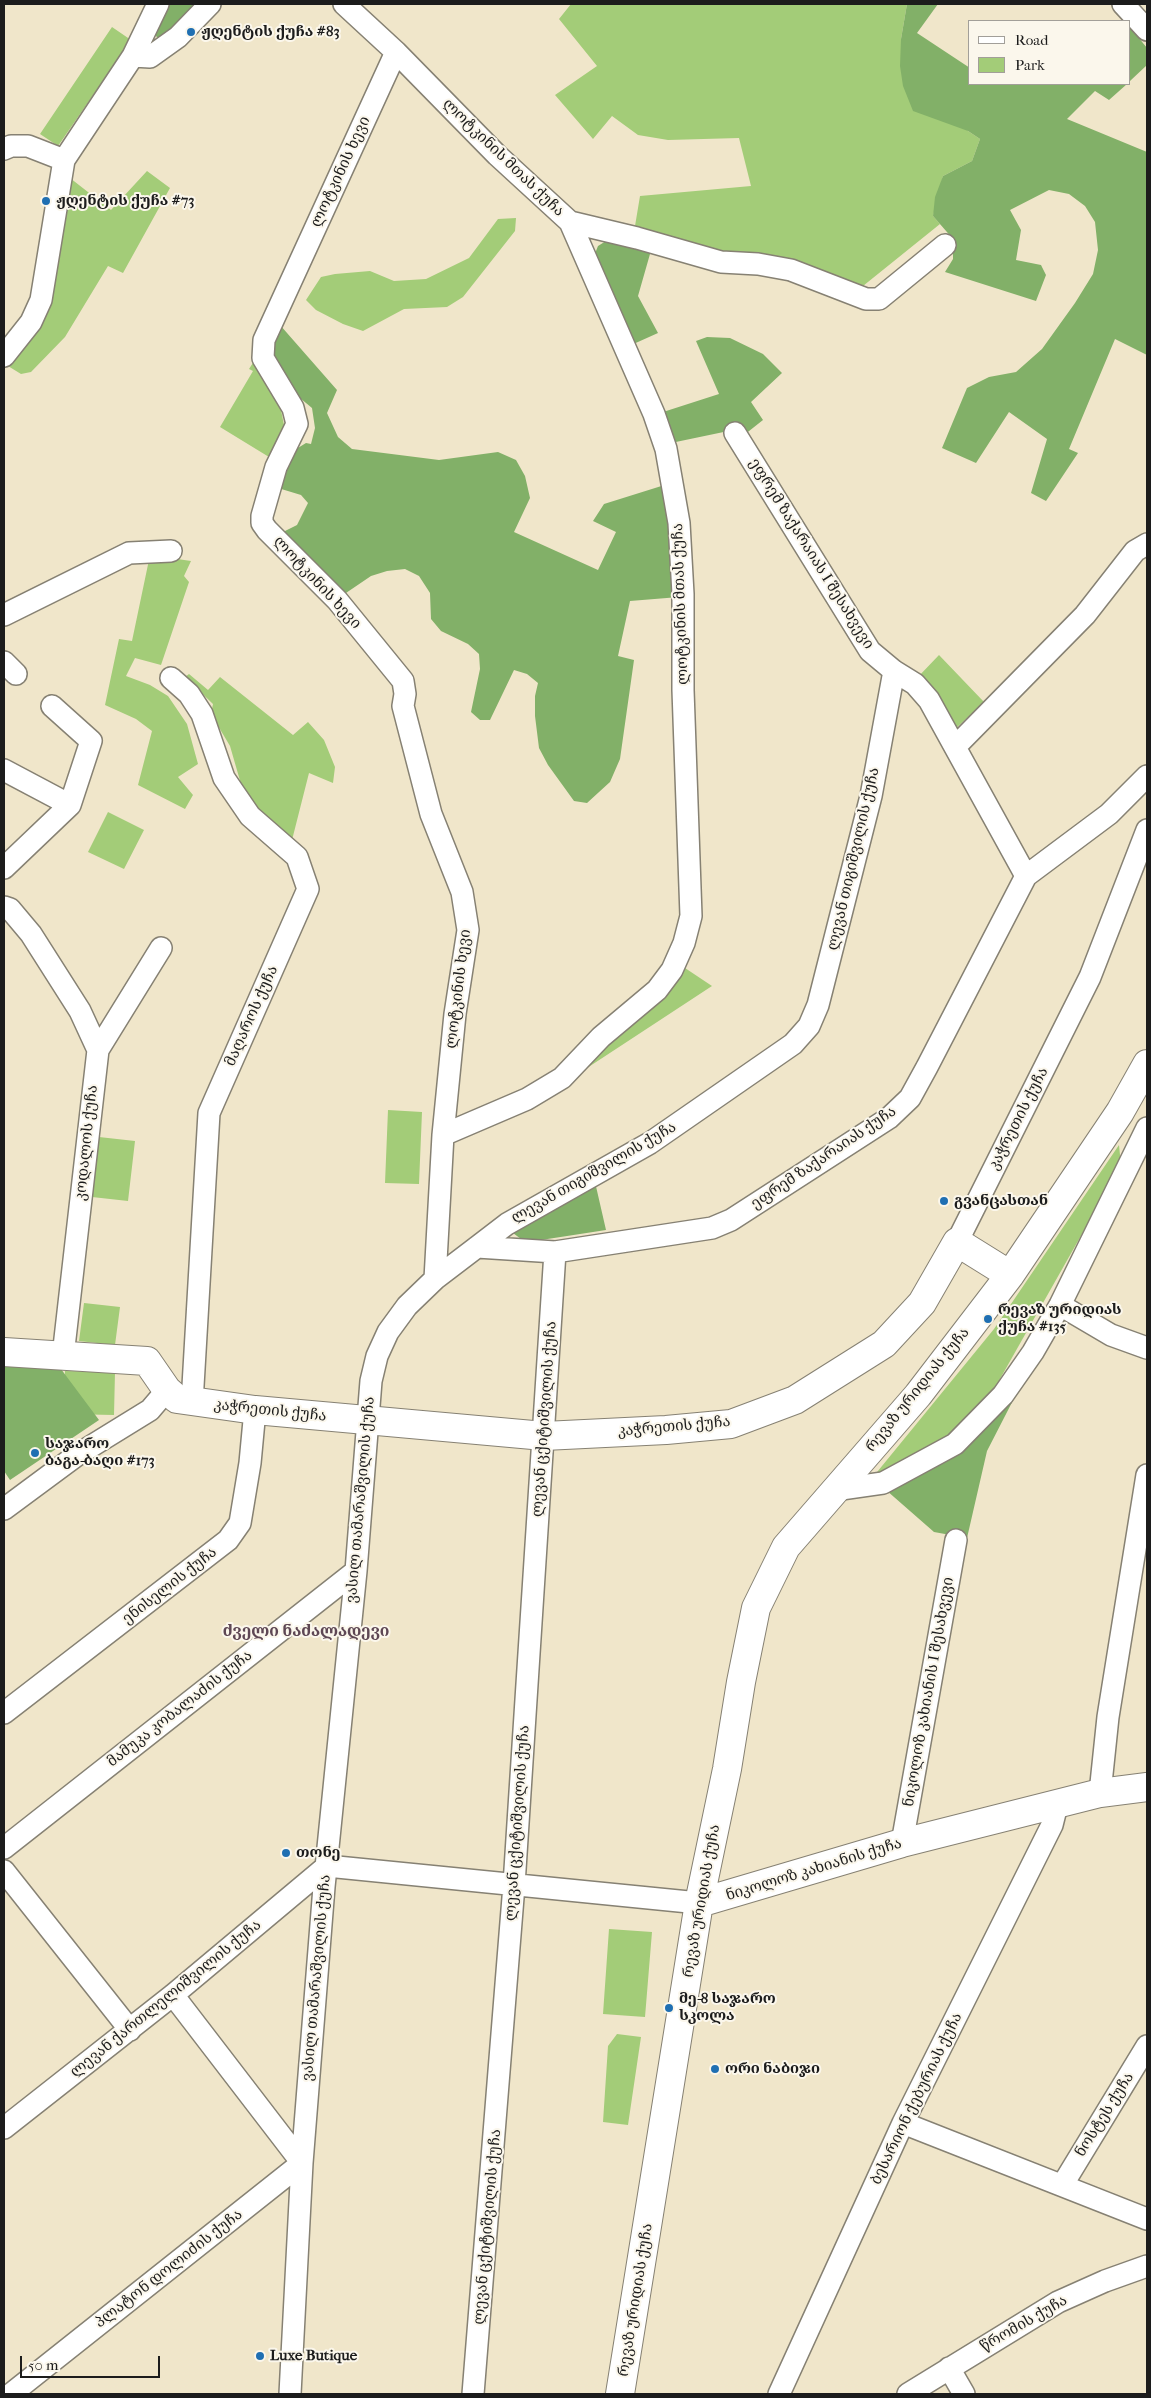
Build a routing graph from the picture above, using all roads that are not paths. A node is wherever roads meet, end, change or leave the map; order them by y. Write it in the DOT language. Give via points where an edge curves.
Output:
graph roads {
  1 [pos="158,4"];
  2 [pos="210,4"];
  3 [pos="344,4"];
  4 [pos="1123,4"];
  5 [pos="1147,30"];
  6 [pos="396,52"];
  7 [pos="133,56"];
  8 [pos="4,149"];
  9 [pos="64,160"];
  10 [pos="570,222"];
  11 [pos="945,245"];
  12 [pos="4,356"];
  13 [pos="735,433"];
  14 [pos="1143,551"];
  15 [pos="171,552"];
  16 [pos="4,616"];
  17 [pos="4,646"];
  18 [pos="4,654"];
  19 [pos="894,671"];
  20 [pos="170,678"];
  21 [pos="52,706"];
  22 [pos="955,748"];
  23 [pos="4,770"];
  24 [pos="1147,776"];
  25 [pos="70,805"];
  26 [pos="1147,830"];
  27 [pos="4,868"];
  28 [pos="1026,876"];
  29 [pos="4,907"];
  30 [pos="161,948"];
  31 [pos="98,1050"];
  32 [pos="1147,1064"];
  33 [pos="1147,1128"];
  34 [pos="443,1135"];
  35 [pos="957,1242"];
  36 [pos="477,1247"];
  37 [pos="555,1252"];
  38 [pos="1010,1275"];
  39 [pos="435,1278"];
  40 [pos="1060,1306"];
  41 [pos="1147,1348"];
  42 [pos="4,1352"];
  43 [pos="63,1356"];
  44 [pos="167,1390"];
  45 [pos="192,1403"];
  46 [pos="255,1410"];
  47 [pos="368,1422"];
  48 [pos="544,1436"];
  49 [pos="1147,1475"];
  50 [pos="834,1490"];
  51 [pos="4,1509"];
  52 [pos="956,1540"];
  53 [pos="356,1571"];
  54 [pos="4,1712"];
  55 [pos="1147,1787"];
  56 [pos="1100,1794"];
  57 [pos="1057,1805"];
  58 [pos="902,1843"];
  59 [pos="4,1848"];
  60 [pos="326,1866"];
  61 [pos="4,1871"];
  62 [pos="514,1885"];
  63 [pos="699,1904"];
  64 [pos="173,1995"];
  65 [pos="130,2030"];
  66 [pos="1147,2046"];
  67 [pos="903,2123"];
  68 [pos="4,2128"];
  69 [pos="302,2163"];
  70 [pos="1063,2184"];
  71 [pos="1147,2219"];
  72 [pos="1147,2266"];
  73 [pos="949,2368"];
  74 [pos="11,2394"];
  75 [pos="290,2394"];
  76 [pos="473,2394"];
  77 [pos="620,2394"];
  78 [pos="780,2394"];
  79 [pos="908,2394"];
  80 [pos="964,2394"];
  1 -- 7 [label="street"];
  2 -- 7 [label="street" via="178,37 150,57"];
  3 -- 6 [label="street, ლოტკინის მთას ქუჩა"];
  4 -- 5 [label="street"];
  6 -- 10 [label="street, ლოტკინის მთას ქუჩა" via="497,156"];
  6 -- 34 [label="street, ლოტკინის ხევი" via="264,340 263,358 293,408 297,424 276,467 262,524 337,600 403,681 403,706 411,738 431,814 462,892 468,930 455,1014"];
  7 -- 9 [label="street"];
  8 -- 9 [label="street" via="28,146"];
  9 -- 12 [label="street" via="41,300 31,322"];
  10 -- 11 [label="street" via="721,262 790,270 866,300 879,299"];
  10 -- 34 [label="street, ლოტკინის მთას ქუჩა" via="654,414 672,480 679,523 683,594 691,916 672,970 657,990 601,1037 562,1078 527,1099"];
  13 -- 19 [label="street, ეფრემ ზაქარაიას I შესახვევი" via="870,651"];
  14 -- 22 [label="street"];
  15 -- 16 [label="street" via="129,553"];
  17 -- 18 [label="street"];
  19 -- 22 [label="street" via="915,684 929,700"];
  19 -- 36 [label="street, ლევან თიგიშვილის ქუჩა" via="871,796 818,1005 809,1026 793,1044 650,1143 507,1224"];
  20 -- 45 [label="street, მაღაროს ქუჩა" via="189,694 202,714 224,778 250,816 297,857 308,889 209,1113"];
  21 -- 25 [label="street" via="91,741"];
  22 -- 28 [label="street"];
  23 -- 25 [label="street"];
  24 -- 28 [label="street, ეფრემ ზაქარაიას ქუჩა" via="1109,814"];
  25 -- 27 [label="street"];
  26 -- 35 [label="street, კაჭრეთის ქუჩა" via="1090,977"];
  28 -- 37 [label="street, ეფრემ ზაქარაიას ქუჩა" via="910,1098 889,1118 731,1220 712,1228"];
  29 -- 31 [label="street" via="31,934 80,1011"];
  30 -- 31 [label="street, კოდალოს ქუჩა"];
  31 -- 43 [label="street, კოდალოს ქუჩა"];
  32 -- 38 [label="street, რევაზ ურიდიას ქუჩა" via="1120,1112"];
  33 -- 40 [label="street"];
  34 -- 39 [label="street"];
  35 -- 38 [label="street"];
  35 -- 48 [label="street, კაჭრეთის ქუჩა" via="922,1303 884,1344 795,1400 731,1424"];
  36 -- 37 [label="street, ეფრემ ზაქარაიას ქუჩა"];
  36 -- 39 [label="street"];
  37 -- 48 [label="street, ლევან ცქიტიშვილის ქუჩა"];
  38 -- 50 [label="street, რევაზ ურიდიას ქუჩა" via="918,1395"];
  39 -- 47 [label="street, ვასილ თამარაშვილის ქუჩა" via="407,1306 388,1332 377,1356 371,1381"];
  40 -- 41 [label="street" via="1111,1335"];
  40 -- 50 [label="street" via="1003,1395 955,1444 883,1483"];
  42 -- 43 [label="street, კაჭრეთის ქუჩა"];
  43 -- 44 [label="street, კაჭრეთის ქუჩა" via="147,1361"];
  44 -- 45 [label="street, კაჭრეთის ქუჩა" via="177,1399"];
  44 -- 51 [label="street" via="150,1410 77,1455"];
  45 -- 46 [label="street, კაჭრეთის ქუჩა"];
  46 -- 47 [label="street, კაჭრეთის ქუჩა"];
  46 -- 54 [label="street, ენისელის ქუჩა" via="240,1523 228,1540"];
  47 -- 48 [label="street, კაჭრეთის ქუჩა"];
  47 -- 53 [label="street, ვასილ თამარაშვილის ქუჩა"];
  48 -- 62 [label="street, ლევან ცქიტიშვილის ქუჩა"];
  49 -- 56 [label="street" via="1108,1717"];
  50 -- 63 [label="street, რევაზ ურიდიას ქუჩა" via="786,1547 756,1608"];
  52 -- 58 [label="street, ნიკოლოზ კახიანის I შესახვევი"];
  53 -- 59 [label="street, მამუკა კობალაძის ქუჩა"];
  53 -- 60 [label="street, ვასილ თამარაშვილის ქუჩა"];
  55 -- 56 [label="street, ნიკოლოზ კახიანის ქუჩა"];
  56 -- 57 [label="street, ნიკოლოზ კახიანის ქუჩა"];
  57 -- 58 [label="street, ნიკოლოზ კახიანის ქუჩა"];
  57 -- 67 [label="street, ბესარიონ ქებურიას ქუჩა" via="1052,1825"];
  58 -- 63 [label="street, ნიკოლოზ კახიანის ქუჩა"];
  60 -- 62 [label="street, ნიკოლოზ კახიანის ქუჩა"];
  60 -- 64 [label="street, ლევან ქართლელიშვილის ქუჩა"];
  60 -- 69 [label="street, ვასილ თამარაშვილის ქუჩა"];
  61 -- 65 [label="street"];
  62 -- 63 [label="street, ნიკოლოზ კახიანის ქუჩა"];
  62 -- 76 [label="street, ლევან ცქიტიშვილის ქუჩა"];
  63 -- 77 [label="street, რევაზ ურიდიას ქუჩა"];
  64 -- 65 [label="street, ლევან ქართლელიშვილის ქუჩა"];
  64 -- 69 [label="street"];
  65 -- 68 [label="street, ლევან ქართლელიშვილის ქუჩა"];
  66 -- 70 [label="street, ნოსტეს ქუჩა"];
  67 -- 70 [label="street"];
  67 -- 78 [label="street, ბესარიონ ქებურიას ქუჩა"];
  69 -- 74 [label="street, პლატონ დოლიძის ქუჩა"];
  69 -- 75 [label="street, ვასილ თამარაშვილის ქუჩა"];
  70 -- 71 [label="street"];
  72 -- 73 [label="street, წრომის ქუჩა" via="1058,2302"];
  73 -- 79 [label="street, წრომის ქუჩა"];
  73 -- 80 [label="street"];
}
